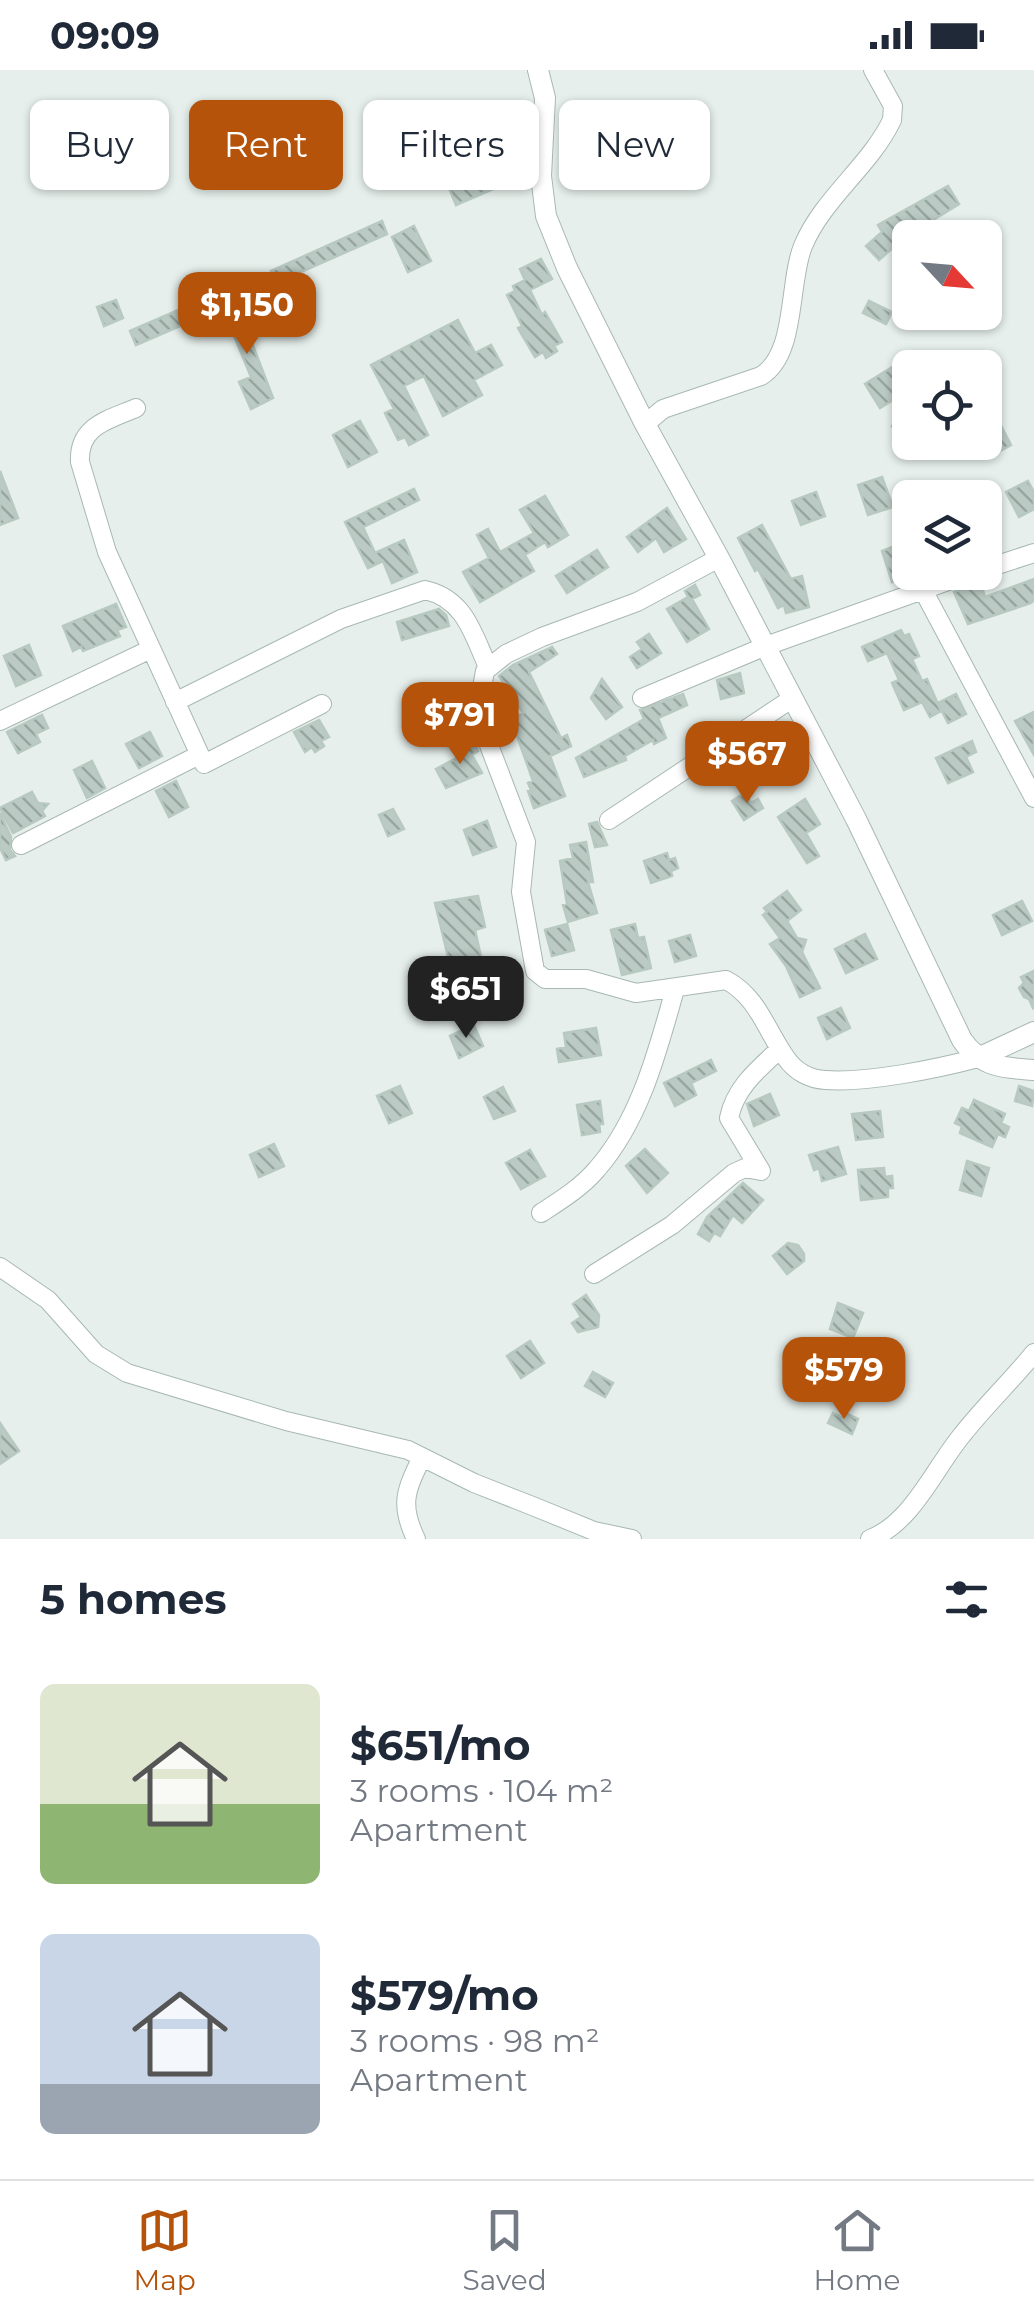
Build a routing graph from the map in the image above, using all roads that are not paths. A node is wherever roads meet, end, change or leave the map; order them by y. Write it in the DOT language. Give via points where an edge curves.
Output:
graph roads {
  1 [pos="538,70"];
  2 [pos="873,70"];
  3 [pos="136,408"];
  4 [pos="644,424"];
  5 [pos="1034,553"];
  6 [pos="719,558"];
  7 [pos="1002,563"];
  8 [pos="923,590"];
  9 [pos="766,646"];
  10 [pos="150,649"];
  11 [pos="488,668"];
  12 [pos="642,698"];
  13 [pos="793,698"];
  14 [pos="175,702"];
  15 [pos="322,704"];
  16 [pos="0,721"];
  17 [pos="200,755"];
  18 [pos="1034,798"];
  19 [pos="608,820"];
  20 [pos="22,845"];
  21 [pos="675,988"];
  22 [pos="1034,1032"];
  23 [pos="780,1048"];
  24 [pos="978,1058"];
  25 [pos="1034,1070"];
  26 [pos="542,1213"];
  27 [pos="0,1268"];
  28 [pos="594,1274"];
  29 [pos="1034,1353"];
  30 [pos="422,1457"];
  31 [pos="416,1539"];
  32 [pos="632,1539"];
  33 [pos="870,1539"];
  1 -- 4 [label="street" via="545,98 540,176 546,216"];
  2 -- 4 [label="street" via="893,106 892,120 803,247 778,358 762,376 664,409"];
  3 -- 10 [label="street" via="88,431 80,462 107,552"];
  4 -- 6 [label="street"];
  5 -- 7 [label="street"];
  6 -- 9 [label="street"];
  6 -- 11 [label="street" via="624,607 542,636"];
  8 -- 9 [label="street"];
  8 -- 18 [label="street"];
  9 -- 12 [label="street"];
  9 -- 13 [label="street"];
  10 -- 14 [label="street"];
  10 -- 16 [label="street"];
  11 -- 14 [label="street" via="459,606 425,590 341,619"];
  11 -- 21 [label="street" via="478,704 523,826 521,892 535,971 545,979 586,980 636,993"];
  13 -- 19 [label="street"];
  13 -- 24 [label="street" via="951,1019"];
  14 -- 17 [label="street"];
  15 -- 17 [label="street" via="204,764"];
  17 -- 20 [label="street"];
  21 -- 23 [label="street" via="726,980 756,1007"];
  21 -- 26 [label="street" via="638,1103 612,1150 581,1185"];
  22 -- 24 [label="street"];
  23 -- 24 [label="street" via="791,1066 823,1080"];
  23 -- 28 [label="street" via="732,1101 729,1118 761,1171 734,1173 672,1225"];
  24 -- 25 [label="street"];
  27 -- 30 [label="street" via="48,1300 96,1354 126,1373"];
  29 -- 33 [label="street" via="964,1431 903,1515"];
  30 -- 31 [label="street" via="407,1488 405,1516"];
  30 -- 32 [label="street" via="594,1530"];
}
